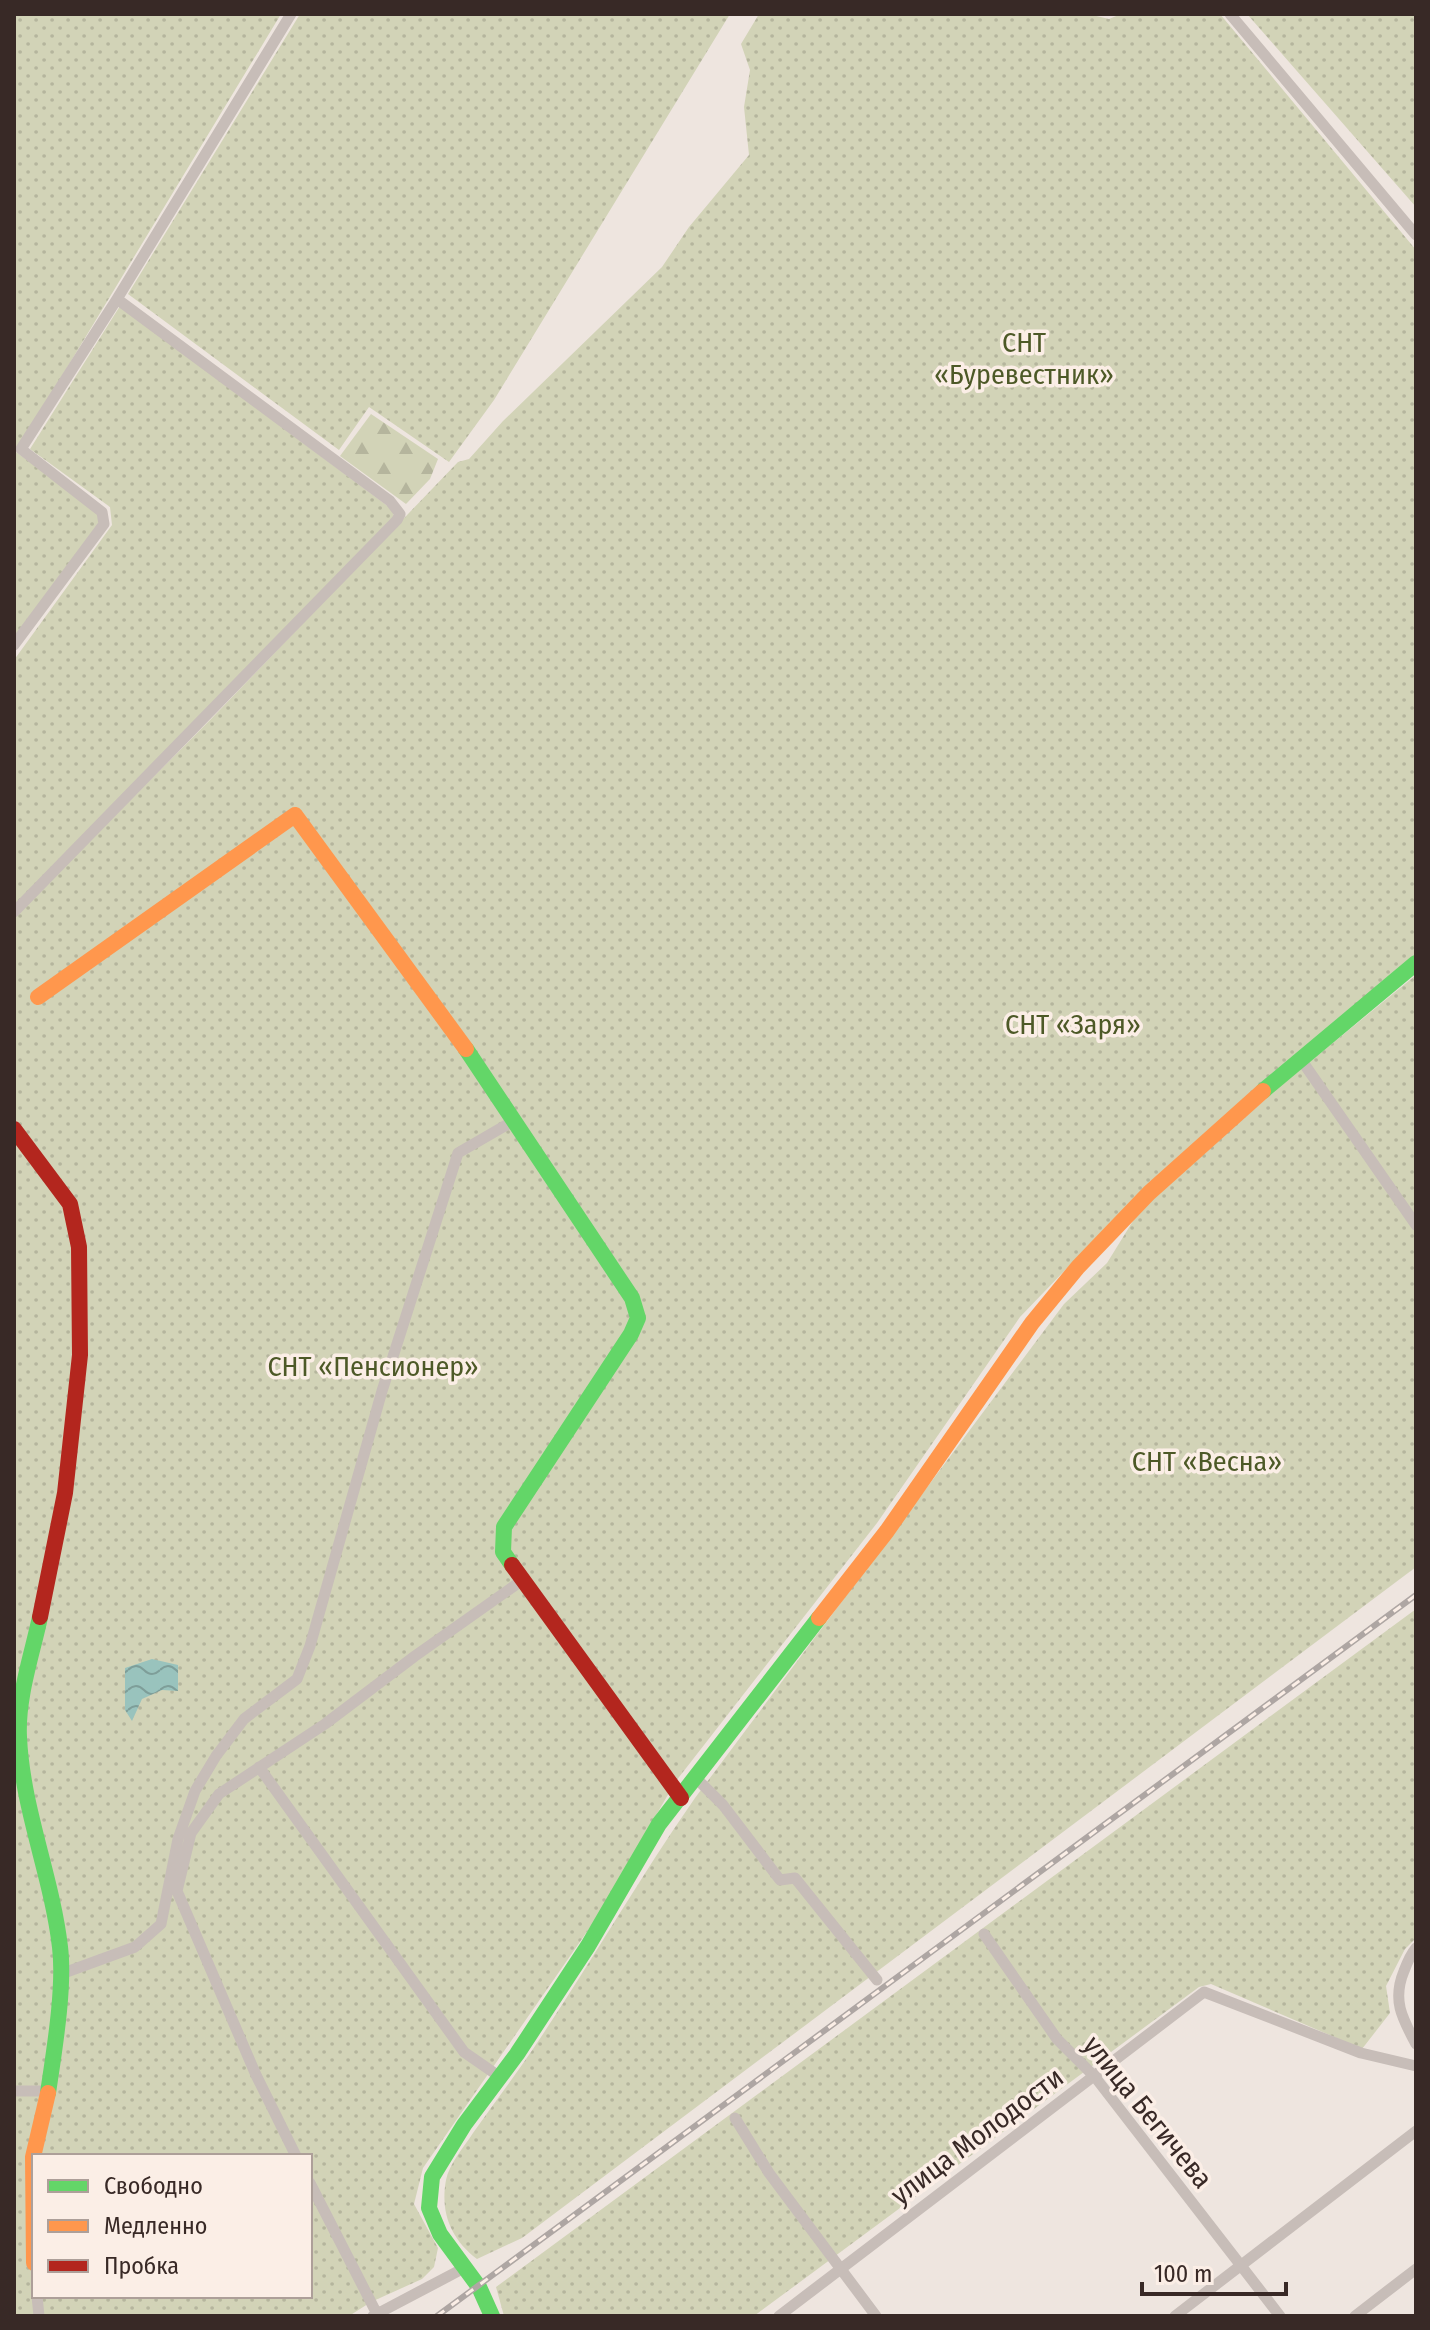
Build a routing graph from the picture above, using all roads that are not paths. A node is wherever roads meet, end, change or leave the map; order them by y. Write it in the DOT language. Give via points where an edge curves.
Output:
graph roads {
  1 [pos="291,14"];
  2 [pos="1230,14"];
  3 [pos="1416,235"];
  4 [pos="117,299"];
  5 [pos="14,645"];
  6 [pos="14,912"];
  7 [pos="1416,963"];
  8 [pos="38,997"];
  9 [pos="1300,1058"];
  10 [pos="515,1120"];
  11 [pos="14,1129"];
  12 [pos="1416,1225"];
  13 [pos="524,1579"];
  14 [pos="259,1767"];
  15 [pos="696,1778"];
  16 [pos="681,1798"];
  17 [pos="984,1934"];
  18 [pos="1416,1948"];
  19 [pos="61,1974"];
  20 [pos="877,1980"];
  21 [pos="1416,2044"];
  22 [pos="1416,2066"];
  23 [pos="500,2077"];
  24 [pos="1095,2077"];
  25 [pos="14,2091"];
  26 [pos="48,2091"];
  27 [pos="735,2118"];
  28 [pos="1416,2131"];
  29 [pos="34,2154"];
  30 [pos="295,2154"];
  31 [pos="312,2187"];
  32 [pos="1240,2266"];
  33 [pos="466,2267"];
  34 [pos="840,2269"];
  35 [pos="1416,2269"];
  36 [pos="375,2315"];
  37 [pos="492,2316"];
  38 [pos="779,2316"];
  39 [pos="876,2316"];
  40 [pos="1175,2316"];
  41 [pos="1280,2316"];
  42 [pos="1355,2316"];
  1 -- 4 [label="street"];
  2 -- 3 [label="street"];
  4 -- 5 [label="street" via="21,449 102,512 104,524"];
  4 -- 6 [label="street" via="390,501 400,514"];
  7 -- 9 [label="street"];
  8 -- 10 [label="street" via="295,815"];
  9 -- 12 [label="street"];
  9 -- 15 [label="street" via="1149,1193 1069,1278 887,1531"];
  10 -- 13 [label="street" via="632,1298 638,1318 504,1527 503,1552"];
  10 -- 19 [label="street" via="458,1153 297,1679 244,1719 195,1791 178,1839 161,1924 135,1947"];
  11 -- 19 [label="street" via="70,1204 79,1247 80,1355 65,1493 20,1707 19,1738"];
  13 -- 14 [label="street"];
  13 -- 16 [label="street"];
  14 -- 23 [label="street" via="464,2052"];
  14 -- 30 [label="street" via="219,1794 191,1833 177,1891"];
  15 -- 16 [label="street"];
  15 -- 20 [label="street" via="780,1880 795,1878"];
  16 -- 23 [label="street" via="659,1824 588,1946"];
  17 -- 24 [label="street, улица Бегичева" via="1057,2039"];
  18 -- 21 [label="street" via="1397,1987 1402,2017"];
  19 -- 26 [label="street"];
  22 -- 24 [label="street, улица Молодости" via="1361,2053 1204,1992"];
  23 -- 33 [label="street" via="432,2177 429,2208 440,2234"];
  24 -- 32 [label="street, улица Бегичева"];
  24 -- 34 [label="street, улица Молодости"];
  25 -- 26 [label="street"];
  26 -- 29 [label="street"];
  27 -- 34 [label="street"];
  28 -- 32 [label="street"];
  31 -- 36 [label="street"];
  32 -- 40 [label="street"];
  32 -- 41 [label="street, улица Бегичева"];
  33 -- 36 [label="street"];
  33 -- 37 [label="street"];
  34 -- 38 [label="street, улица Молодости"];
  34 -- 39 [label="street"];
  35 -- 42 [label="street"];
}
